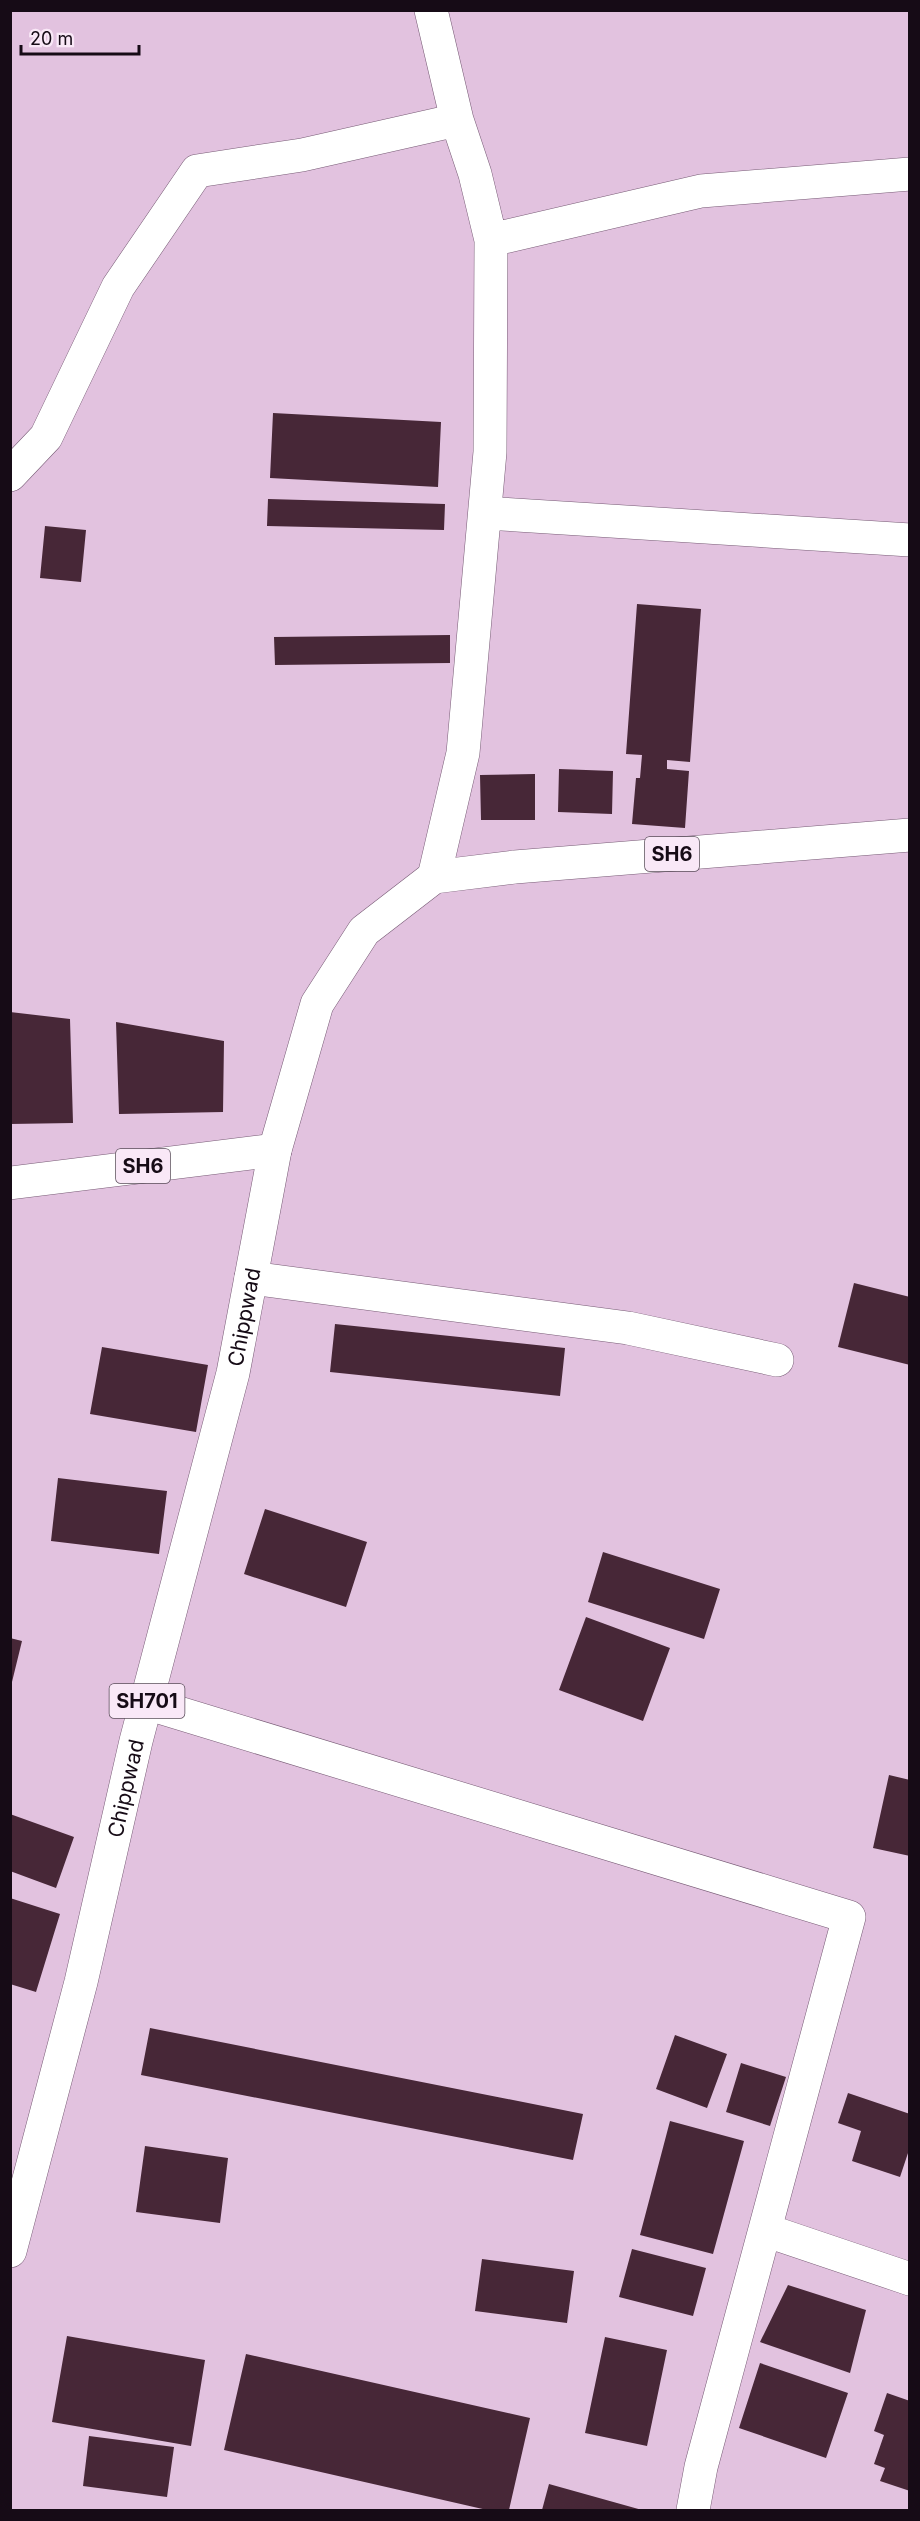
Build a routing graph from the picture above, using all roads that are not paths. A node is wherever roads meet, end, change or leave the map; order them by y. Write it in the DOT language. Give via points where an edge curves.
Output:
graph roads {
  1 [pos="431,10"];
  2 [pos="457,120"];
  3 [pos="909,174"];
  4 [pos="491,240"];
  5 [pos="10,476"];
  6 [pos="485,513"];
  7 [pos="909,540"];
  8 [pos="909,835"];
  9 [pos="434,877"];
  10 [pos="275,1149"];
  11 [pos="10,1183"];
  12 [pos="251,1278"];
  13 [pos="777,1360"];
  14 [pos="146,1703"];
  15 [pos="765,2230"];
  16 [pos="10,2251"];
  17 [pos="909,2279"];
  18 [pos="693,2511"];
  1 -- 2 [label="street"];
  2 -- 4 [label="street"];
  2 -- 5 [label="street" via="302,156 197,171 118,287 46,437"];
  3 -- 4 [label="street" via="701,191"];
  4 -- 6 [label="street" via="490,452"];
  6 -- 7 [label="street"];
  6 -- 9 [label="street" via="463,753"];
  8 -- 9 [label="street, SH6"];
  9 -- 10 [label="street, Chippwad" via="364,931 317,1004"];
  10 -- 11 [label="street, SH6"];
  10 -- 12 [label="street, Chippwad / SH701"];
  12 -- 13 [label="street" via="628,1328"];
  12 -- 14 [label="street, Chippwad / SH701" via="233,1373"];
  14 -- 15 [label="street" via="849,1917"];
  14 -- 16 [label="street, Chippwad / SH701" via="81,1983"];
  15 -- 17 [label="street"];
  15 -- 18 [label="street" via="701,2467"];
}
